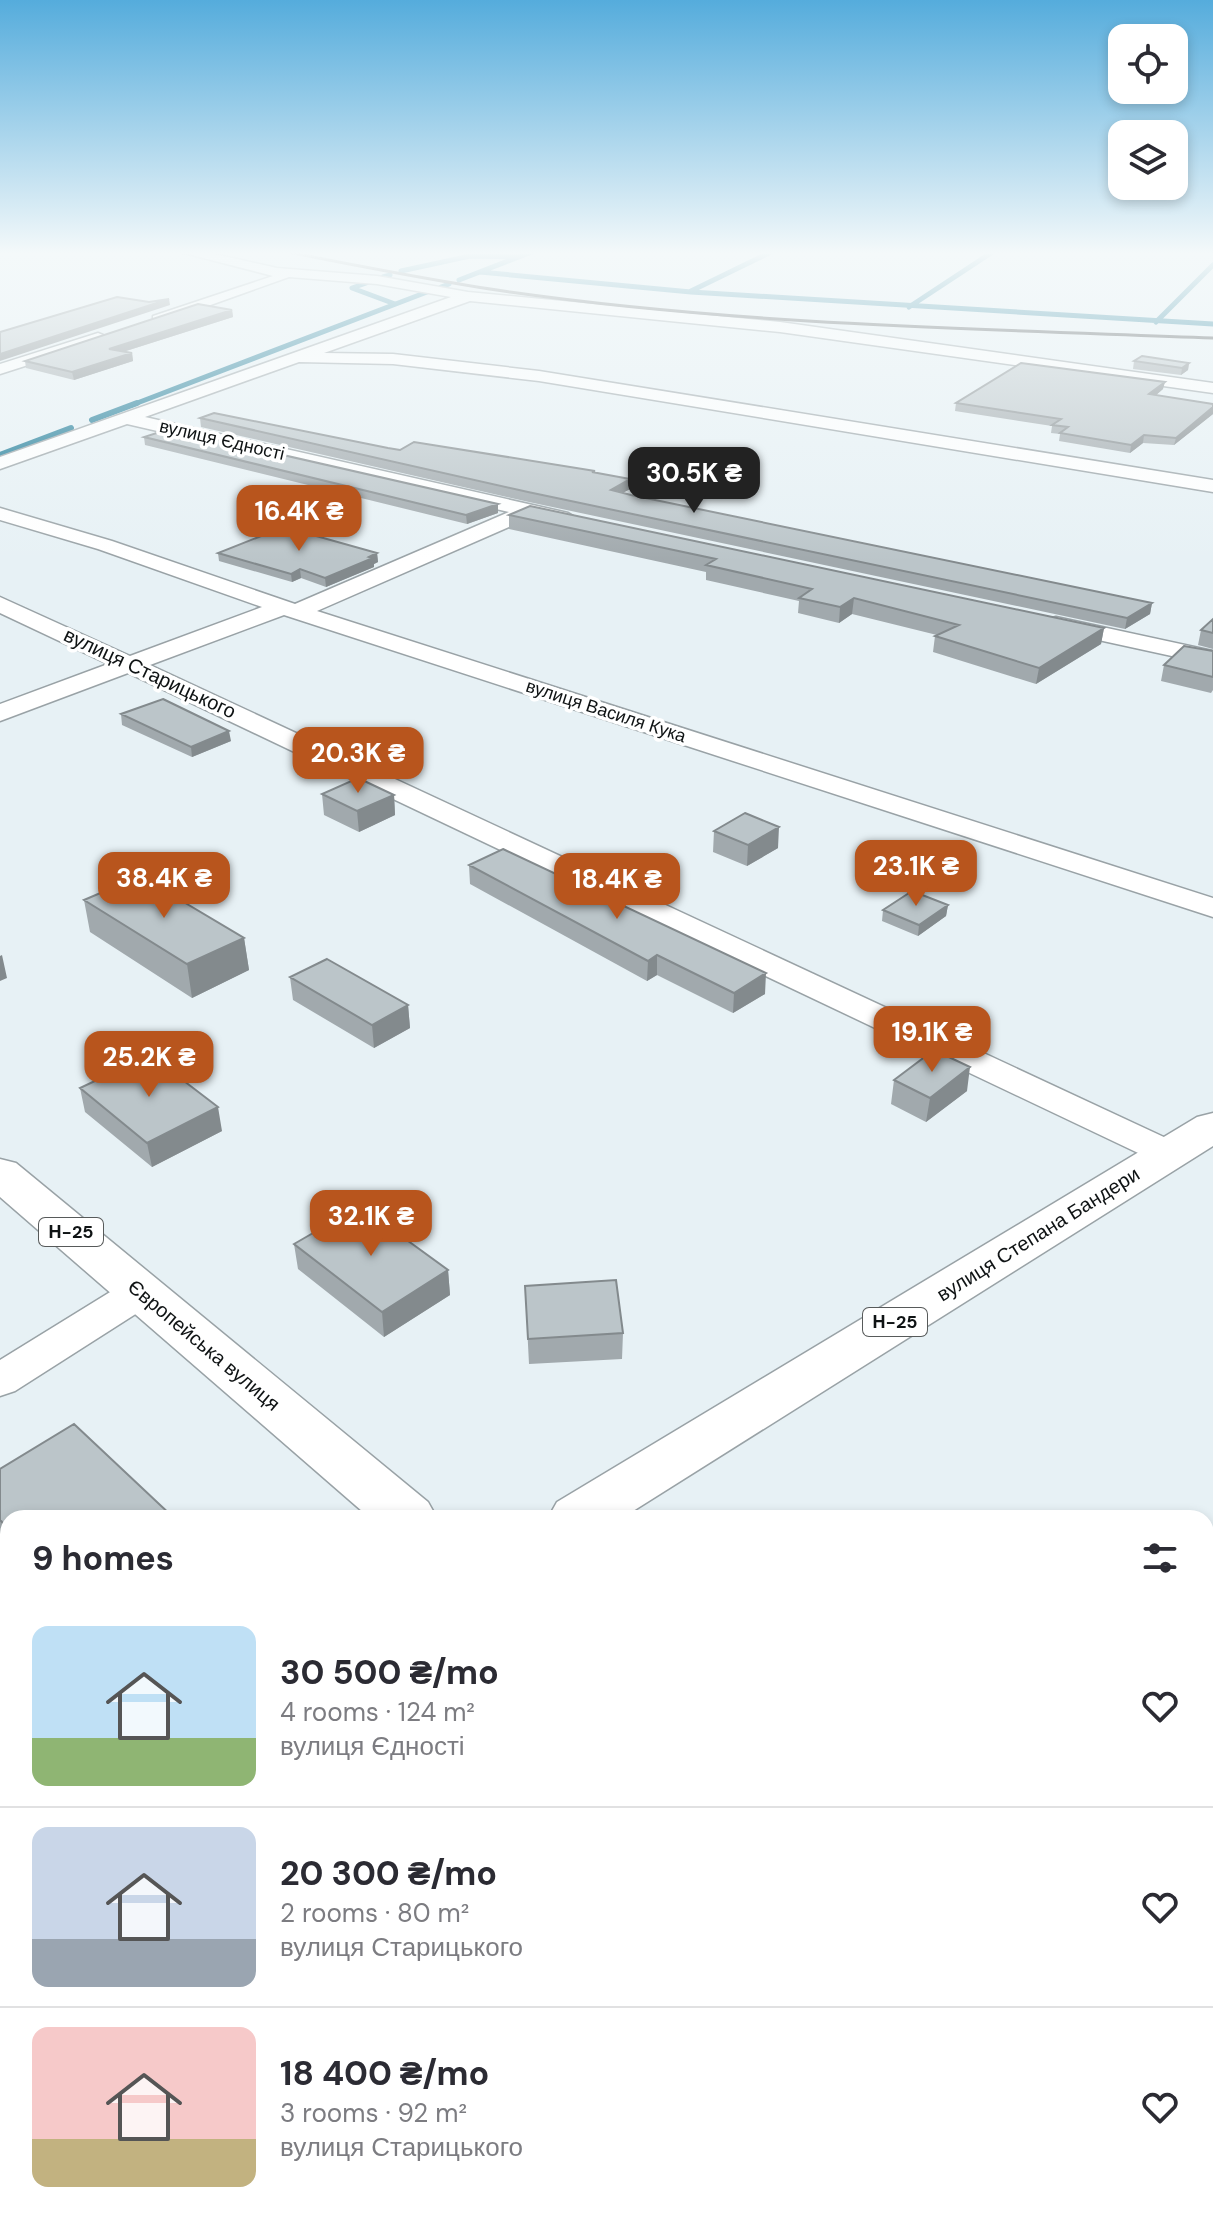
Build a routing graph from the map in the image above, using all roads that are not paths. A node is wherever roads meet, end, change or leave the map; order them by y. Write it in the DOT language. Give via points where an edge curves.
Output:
graph roads {
  1 [pos="46,355"];
  2 [pos="301,355"];
  3 [pos="977,355"];
  4 [pos="294,357"];
  5 [pos="0,369"];
  6 [pos="1213,388"];
  7 [pos="121,417"];
  8 [pos="0,463"];
  9 [pos="1213,486"];
  10 [pos="528,511"];
  11 [pos="0,514"];
  12 [pos="590,524"];
  13 [pos="0,604"];
  14 [pos="290,609"];
  15 [pos="1037,620"];
  16 [pos="1213,658"];
  17 [pos="131,663"];
  18 [pos="0,713"];
  19 [pos="1213,908"];
  20 [pos="1213,1127"];
  21 [pos="1168,1153"];
  22 [pos="0,1173"];
  23 [pos="142,1291"];
  24 [pos="0,1380"];
  25 [pos="399,1510"];
  26 [pos="590,1510"];
  1 -- 5 [label="street"];
  2 -- 4 [label="street"];
  3 -- 6 [label="street"];
  4 -- 7 [label="street"];
  4 -- 9 [label="street" via="393,359 539,376"];
  7 -- 8 [label="street"];
  7 -- 10 [label="street, вулиця Єдності"];
  10 -- 12 [label="street, вулиця Єдності"];
  10 -- 14 [label="street"];
  11 -- 14 [label="street, вулиця Василя Кука"];
  13 -- 17 [label="street, вулиця Старицького"];
  14 -- 17 [label="street"];
  14 -- 19 [label="street, вулиця Василя Кука"];
  15 -- 16 [label="street"];
  17 -- 18 [label="street"];
  17 -- 21 [label="street, вулиця Старицького"];
  20 -- 21 [label="main road, вулиця Степана Бандери / Н-25"];
  21 -- 26 [label="main road, вулиця Степана Бандери / Н-25"];
  22 -- 23 [label="main road, Європейська вулиця / Н-25"];
  23 -- 24 [label="street"];
  23 -- 25 [label="main road, Європейська вулиця / Н-25"];
}
